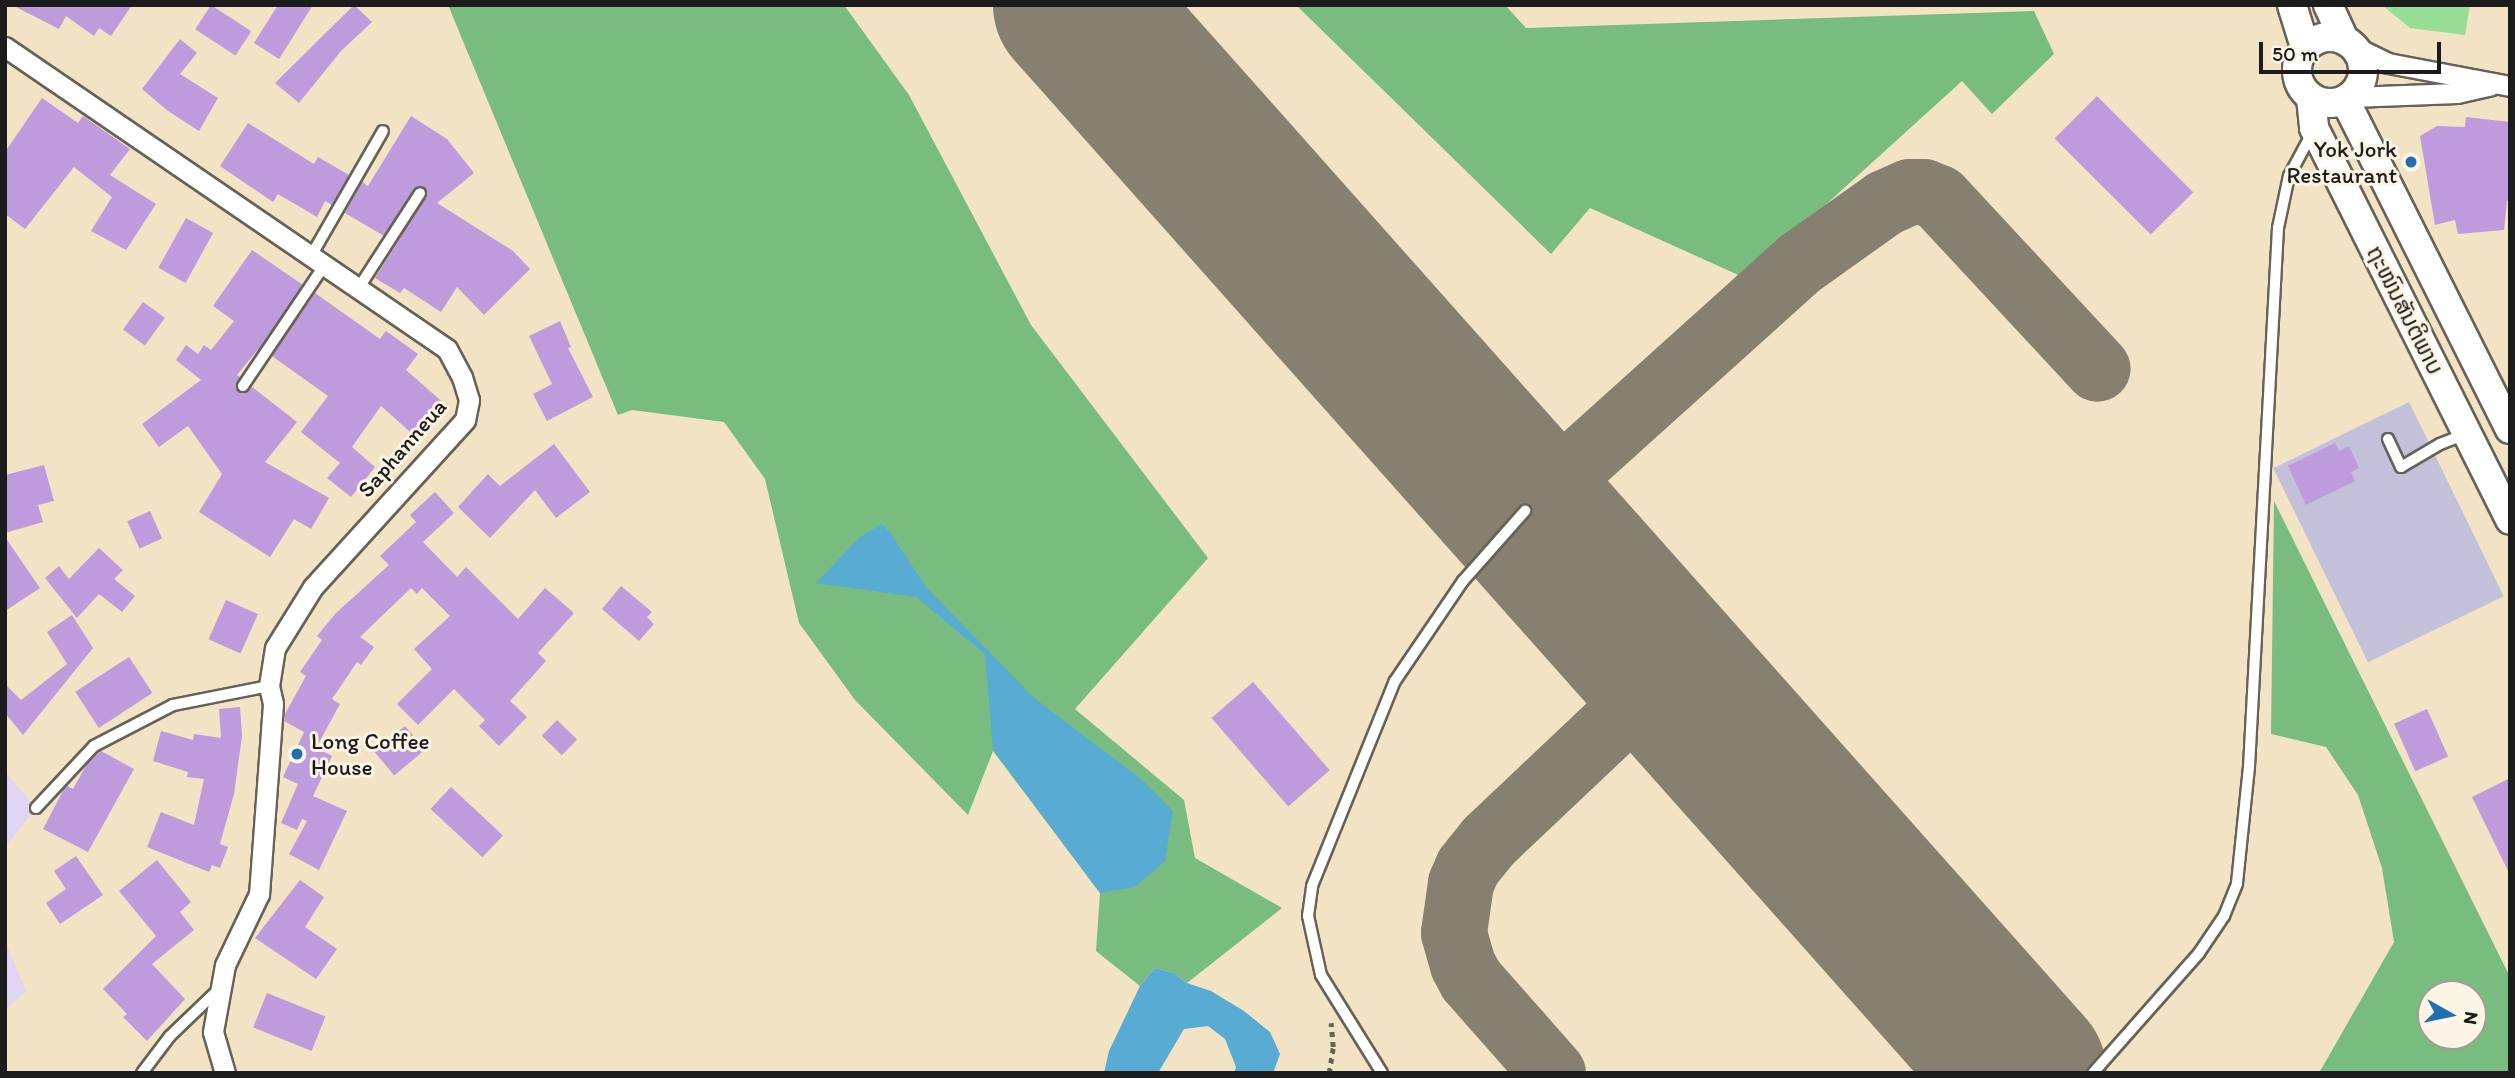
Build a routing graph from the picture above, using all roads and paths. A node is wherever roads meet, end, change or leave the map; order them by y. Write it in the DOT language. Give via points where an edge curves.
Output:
graph roads {
  1 [pos="2292,5"];
  2 [pos="2328,5"];
  3 [pos="2349,43"];
  4 [pos="5,47"];
  5 [pos="2305,47"];
  6 [pos="2501,86"];
  7 [pos="2311,97"];
  8 [pos="2349,98"];
  9 [pos="2314,128"];
  10 [pos="383,131"];
  11 [pos="420,193"];
  12 [pos="317,261"];
  13 [pos="358,289"];
  14 [pos="243,386"];
  15 [pos="2510,429"];
  16 [pos="2467,434"];
  17 [pos="2388,439"];
  18 [pos="1525,511"];
  19 [pos="2510,520"];
  20 [pos="269,686"];
  21 [pos="36,808"];
  22 [pos="1327,984"];
  23 [pos="220,988"];
  24 [pos="142,1073"];
  25 [pos="225,1073"];
  26 [pos="1329,1073"];
  27 [pos="1382,1073"];
  28 [pos="2093,1073"];
  1 -- 5 [label="street"];
  2 -- 3 [label="street"];
  3 -- 5 [label="street" via="2323,37"];
  3 -- 6 [label="street" via="2388,64"];
  3 -- 8 [label="street" via="2359,55 2362,75"];
  4 -- 12 [label="street, Saphanneua"];
  5 -- 7 [label="street" via="2298,80"];
  6 -- 8 [label="street" via="2457,93"];
  7 -- 8 [label="street" via="2321,102"];
  7 -- 9 [label="street, ຖະໜົນສັນຕິພາບ"];
  8 -- 15 [label="street, ຖະໜົນສັນຕິພາບ"];
  9 -- 16 [label="street, ຖະໜົນສັນຕິພາບ"];
  9 -- 28 [label="lane" via="2289,176 2278,228 2249,767 2237,883 2224,916 2199,953"];
  10 -- 12 [label="lane"];
  11 -- 13 [label="lane"];
  12 -- 13 [label="street, Saphanneua"];
  12 -- 14 [label="lane"];
  13 -- 20 [label="street, Saphanneua" via="447,349 469,400 466,420 313,587 275,648"];
  16 -- 17 [label="lane" via="2401,467"];
  16 -- 19 [label="street, ຖະໜົນສັນຕິພາບ"];
  18 -- 22 [label="lane" via="1463,581 1395,681 1312,886 1308,916 1312,944"];
  20 -- 21 [label="lane" via="173,705 94,746"];
  20 -- 23 [label="street, Saphanneua" via="273,704 261,882 225,965"];
  22 -- 26 [label="path" via="1333,1047"];
  22 -- 27 [label="lane"];
  23 -- 24 [label="lane" via="170,1036"];
  23 -- 25 [label="street, Saphanneua" via="213,1032"];
}
